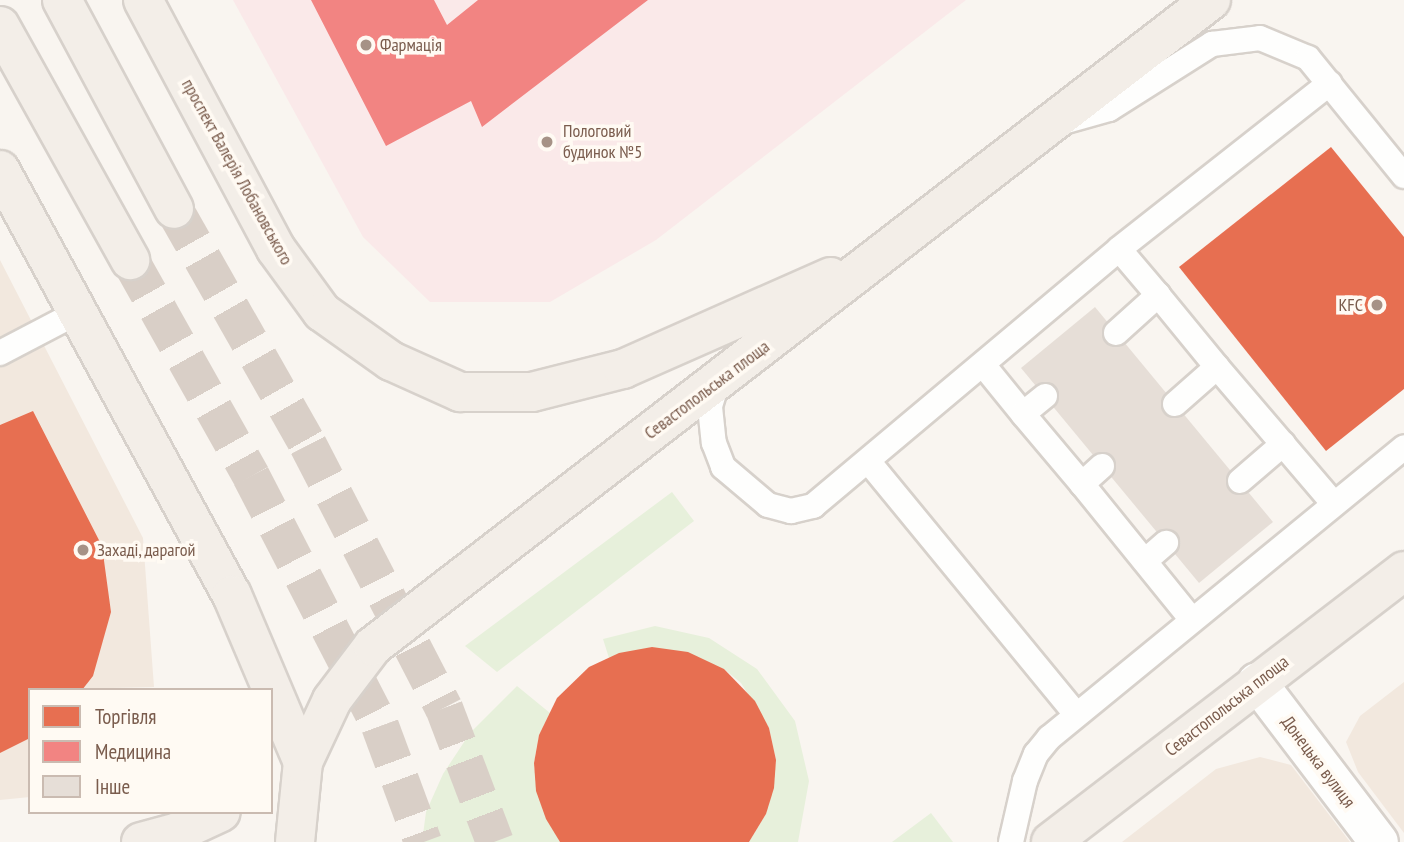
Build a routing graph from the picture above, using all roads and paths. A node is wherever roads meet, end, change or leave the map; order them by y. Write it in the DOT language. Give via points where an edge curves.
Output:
graph roads {
  1 [pos="62,0"];
  2 [pos="143,0"];
  3 [pos="1211,0"];
  4 [pos="0,26"];
  5 [pos="1330,83"];
  6 [pos="1049,124"];
  7 [pos="0,170"];
  8 [pos="1404,176"];
  9 [pos="173,209"];
  10 [pos="1119,249"];
  11 [pos="891,251"];
  12 [pos="130,260"];
  13 [pos="1158,295"];
  14 [pos="78,312"];
  15 [pos="1116,333"];
  16 [pos="0,353"];
  17 [pos="984,366"];
  18 [pos="1217,367"];
  19 [pos="718,380"];
  20 [pos="1045,396"];
  21 [pos="1175,404"];
  22 [pos="1023,414"];
  23 [pos="1283,444"];
  24 [pos="1404,447"];
  25 [pos="868,461"];
  26 [pos="1102,466"];
  27 [pos="1240,481"];
  28 [pos="1082,484"];
  29 [pos="1334,504"];
  30 [pos="1166,543"];
  31 [pos="1145,561"];
  32 [pos="1404,570"];
  33 [pos="1192,620"];
  34 [pos="1257,682"];
  35 [pos="262,688"];
  36 [pos="1076,714"];
  37 [pos="273,721"];
  38 [pos="291,776"];
  39 [pos="217,814"];
  40 [pos="141,842"];
  41 [pos="295,842"];
  42 [pos="1011,842"];
  43 [pos="1051,842"];
  44 [pos="1379,842"];
  1 -- 9 [label="main road"];
  2 -- 11 [label="main road, проспект Валерія Лобановського" via="276,249 322,312 391,362 460,392 532,392 623,369"];
  3 -- 6 [label="main road, Севастопольська площа"];
  4 -- 12 [label="main road"];
  5 -- 6 [label="lane" via="1308,58 1260,38 1236,39 1212,44 1183,59 1109,109 1077,121"];
  5 -- 8 [label="lane"];
  5 -- 10 [label="lane"];
  6 -- 11 [label="main road, Севастопольська площа"];
  7 -- 14 [label="main road"];
  10 -- 13 [label="lane"];
  10 -- 17 [label="lane"];
  11 -- 19 [label="main road, Севастопольська площа"];
  13 -- 15 [label="lane"];
  13 -- 18 [label="lane"];
  14 -- 16 [label="lane"];
  14 -- 35 [label="main road" via="232,595"];
  17 -- 22 [label="lane"];
  17 -- 25 [label="lane"];
  18 -- 21 [label="lane"];
  18 -- 23 [label="lane"];
  19 -- 25 [label="lane" via="710,407 714,443 723,467 768,505 791,511 813,506"];
  19 -- 38 [label="main road, Севастопольська площа" via="373,646 332,700"];
  20 -- 22 [label="lane"];
  22 -- 28 [label="lane"];
  23 -- 27 [label="lane"];
  23 -- 29 [label="lane"];
  24 -- 29 [label="lane"];
  25 -- 36 [label="lane"];
  26 -- 28 [label="lane"];
  28 -- 31 [label="lane"];
  29 -- 33 [label="lane"];
  30 -- 31 [label="lane"];
  31 -- 33 [label="lane"];
  32 -- 34 [label="main road, Севастопольська площа"];
  33 -- 36 [label="lane"];
  34 -- 43 [label="main road, Севастопольська площа"];
  34 -- 44 [label="street, Донецька вулиця"];
  36 -- 42 [label="lane" via="1036,754"];
  37 -- 38 [label="main road"];
  38 -- 41 [label="main road, Севастопольська площа"];
  39 -- 40 [label="main road"];
}
